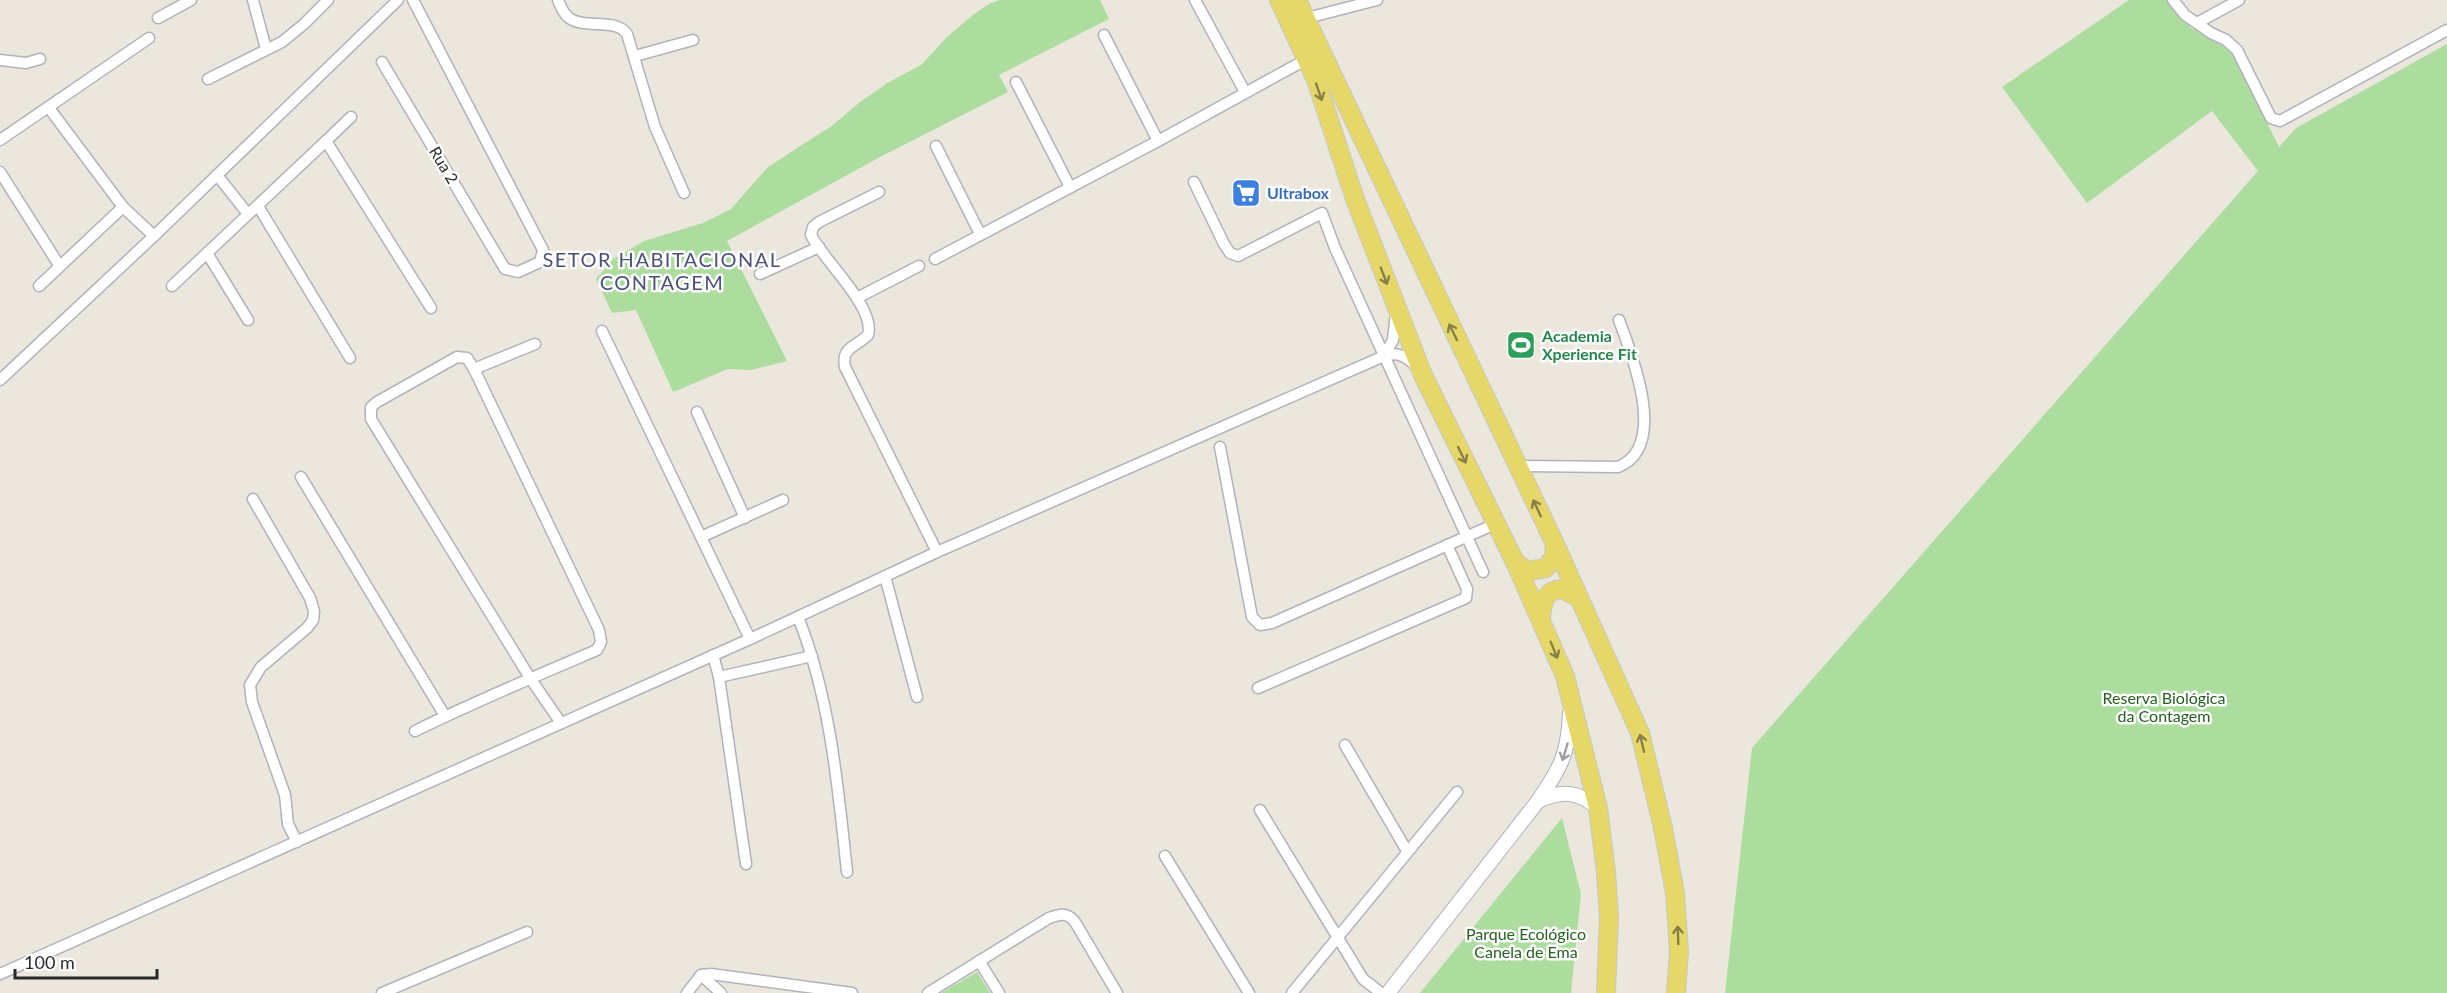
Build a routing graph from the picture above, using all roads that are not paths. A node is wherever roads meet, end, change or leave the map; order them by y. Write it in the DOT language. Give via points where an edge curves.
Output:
graph roads {
  1 [pos="191,0"];
  2 [pos="254,0"];
  3 [pos="328,0"];
  4 [pos="398,0"];
  5 [pos="413,0"];
  6 [pos="558,0"];
  7 [pos="1195,0"];
  8 [pos="1279,0"];
  9 [pos="1297,0"];
  10 [pos="1377,0"];
  11 [pos="2173,0"];
  12 [pos="2239,0"];
  13 [pos="158,18"];
  14 [pos="1307,18"];
  15 [pos="2197,24"];
  16 [pos="2447,30"];
  17 [pos="1104,35"];
  18 [pos="149,38"];
  19 [pos="693,40"];
  20 [pos="266,49"];
  21 [pos="635,56"];
  22 [pos="1307,58"];
  23 [pos="39,59"];
  24 [pos="0,60"];
  25 [pos="382,62"];
  26 [pos="208,79"];
  27 [pos="1016,82"];
  28 [pos="1245,92"];
  29 [pos="49,108"];
  30 [pos="351,117"];
  31 [pos="0,140"];
  32 [pos="326,141"];
  33 [pos="1158,141"];
  34 [pos="936,146"];
  35 [pos="0,172"];
  36 [pos="217,175"];
  37 [pos="1194,182"];
  38 [pos="1070,187"];
  39 [pos="879,192"];
  40 [pos="684,193"];
  41 [pos="258,206"];
  42 [pos="123,207"];
  43 [pos="248,214"];
  44 [pos="980,234"];
  45 [pos="154,236"];
  46 [pos="819,247"];
  47 [pos="207,253"];
  48 [pos="934,259"];
  49 [pos="59,265"];
  50 [pos="919,266"];
  51 [pos="760,274"];
  52 [pos="39,286"];
  53 [pos="172,286"];
  54 [pos="857,298"];
  55 [pos="431,308"];
  56 [pos="1397,309"];
  57 [pos="248,320"];
  58 [pos="1619,320"];
  59 [pos="602,331"];
  60 [pos="535,344"];
  61 [pos="1384,356"];
  62 [pos="350,358"];
  63 [pos="474,369"];
  64 [pos="1423,375"];
  65 [pos="0,380"];
  66 [pos="697,412"];
  67 [pos="1220,447"];
  68 [pos="1517,466"];
  69 [pos="301,477"];
  70 [pos="253,499"];
  71 [pos="783,500"];
  72 [pos="745,518"];
  73 [pos="1495,524"];
  74 [pos="1466,536"];
  75 [pos="701,537"];
  76 [pos="1555,544"];
  77 [pos="1447,545"];
  78 [pos="937,552"];
  79 [pos="1515,562"];
  80 [pos="1483,572"];
  81 [pos="885,576"];
  82 [pos="1579,598"];
  83 [pos="798,617"];
  84 [pos="1541,618"];
  85 [pos="750,639"];
  86 [pos="713,656"];
  87 [pos="812,656"];
  88 [pos="719,677"];
  89 [pos="530,678"];
  90 [pos="1258,688"];
  91 [pos="1571,695"];
  92 [pos="917,696"];
  93 [pos="445,716"];
  94 [pos="561,723"];
  95 [pos="415,731"];
  96 [pos="1345,745"];
  97 [pos="1457,792"];
  98 [pos="1538,801"];
  99 [pos="1598,808"];
  100 [pos="1260,810"];
  101 [pos="297,842"];
  102 [pos="1407,851"];
  103 [pos="1165,856"];
  104 [pos="746,864"];
  105 [pos="847,872"];
  106 [pos="527,932"];
  107 [pos="1337,938"];
  108 [pos="979,961"];
  109 [pos="0,974"];
  110 [pos="701,975"];
  111 [pos="384,993"];
  112 [pos="687,993"];
  113 [pos="722,993"];
  114 [pos="852,993"];
  115 [pos="928,993"];
  116 [pos="999,993"];
  117 [pos="1117,993"];
  118 [pos="1249,993"];
  119 [pos="1292,993"];
  120 [pos="1381,993"];
  121 [pos="1388,993"];
  122 [pos="1606,993"];
  123 [pos="1677,993"];
  1 -- 13 [label="street"];
  2 -- 20 [label="street"];
  3 -- 20 [label="street" via="296,32"];
  4 -- 36 [label="street"];
  5 -- 25 [label="street, Rua 2" via="543,250 543,258 535,265 518,272 505,269"];
  6 -- 21 [label="street" via="565,15 573,20 624,30"];
  7 -- 28 [label="street"];
  8 -- 22 [label="main road"];
  9 -- 14 [label="main road"];
  10 -- 14 [label="street"];
  11 -- 15 [label="street"];
  12 -- 15 [label="street"];
  68 -- 14 [label="main road, one-way"];
  15 -- 16 [label="street" via="2237,50 2271,118 2280,121"];
  17 -- 33 [label="street"];
  18 -- 29 [label="street"];
  19 -- 21 [label="street"];
  20 -- 26 [label="street"];
  21 -- 40 [label="street" via="655,127"];
  22 -- 28 [label="street"];
  22 -- 56 [label="main road, one-way"];
  23 -- 24 [label="street" via="26,63"];
  27 -- 38 [label="street"];
  28 -- 33 [label="street"];
  29 -- 31 [label="street"];
  29 -- 42 [label="street"];
  30 -- 32 [label="street"];
  32 -- 41 [label="street"];
  32 -- 55 [label="street"];
  33 -- 38 [label="street"];
  34 -- 44 [label="street"];
  35 -- 49 [label="street"];
  36 -- 43 [label="street"];
  36 -- 45 [label="street"];
  37 -- 61 [label="street" via="1224,244 1238,256 1322,213"];
  38 -- 44 [label="street"];
  39 -- 46 [label="street" via="813,227 811,235"];
  41 -- 43 [label="street"];
  41 -- 62 [label="street"];
  42 -- 45 [label="street"];
  42 -- 49 [label="street"];
  43 -- 47 [label="street"];
  44 -- 48 [label="street"];
  45 -- 65 [label="street"];
  46 -- 51 [label="street"];
  46 -- 54 [label="street"];
  47 -- 53 [label="street"];
  47 -- 57 [label="street"];
  49 -- 52 [label="street"];
  50 -- 54 [label="street"];
  54 -- 78 [label="street" via="869,330 864,339 847,349 845,367"];
  56 -- 61 [label="street" via="1393,340"];
  56 -- 64 [label="main road"];
  58 -- 68 [label="street" via="1643,394 1643,425 1636,454 1618,467"];
  59 -- 75 [label="street"];
  60 -- 63 [label="street"];
  61 -- 64 [label="street" via="1404,356"];
  61 -- 74 [label="street"];
  61 -- 78 [label="street"];
  63 -- 89 [label="street" via="601,636 597,650"];
  63 -- 89 [label="street" via="467,358 457,357 377,402 370,412"];
  64 -- 73 [label="main road, one-way"];
  66 -- 72 [label="street"];
  67 -- 77 [label="street" via="1251,617 1260,625"];
  76 -- 68 [label="main road, one-way"];
  69 -- 93 [label="street"];
  70 -- 101 [label="street" via="314,611 307,628 261,667 250,685 252,702 285,795 288,824"];
  71 -- 72 [label="street"];
  72 -- 75 [label="street"];
  73 -- 74 [label="street"];
  73 -- 79 [label="main road"];
  74 -- 77 [label="street"];
  74 -- 80 [label="street"];
  75 -- 85 [label="street"];
  76 -- 79 [label="main road" via="1554,557 1546,568 1527,571"];
  76 -- 82 [label="main road"];
  77 -- 90 [label="street" via="1467,589 1466,598"];
  78 -- 81 [label="street"];
  79 -- 84 [label="main road"];
  81 -- 83 [label="street"];
  81 -- 92 [label="street"];
  82 -- 84 [label="main road" via="1569,590 1556,589 1543,600"];
  123 -- 82 [label="main road, one-way" via="1675,893 1640,733"];
  83 -- 85 [label="street"];
  83 -- 87 [label="street"];
  84 -- 91 [label="main road, one-way"];
  85 -- 86 [label="street"];
  86 -- 88 [label="street"];
  86 -- 94 [label="street"];
  87 -- 88 [label="street"];
  87 -- 105 [label="street" via="834,766"];
  88 -- 104 [label="street"];
  89 -- 93 [label="street"];
  89 -- 94 [label="street"];
  91 -- 98 [label="street, one-way" via="1564,758"];
  91 -- 99 [label="main road"];
  93 -- 95 [label="street"];
  94 -- 101 [label="street"];
  96 -- 102 [label="street"];
  97 -- 102 [label="street"];
  98 -- 99 [label="street" via="1572,793"];
  98 -- 121 [label="street"];
  99 -- 122 [label="main road" via="1609,917"];
  100 -- 107 [label="street"];
  101 -- 109 [label="street"];
  102 -- 107 [label="street"];
  103 -- 118 [label="street"];
  106 -- 111 [label="street"];
  107 -- 119 [label="street"];
  107 -- 120 [label="street" via="1363,979"];
  108 -- 115 [label="street"];
  108 -- 116 [label="street"];
  108 -- 117 [label="street" via="1049,918 1064,914 1071,916"];
  110 -- 112 [label="street"];
  110 -- 113 [label="street"];
  110 -- 114 [label="street" via="720,974"];
}
